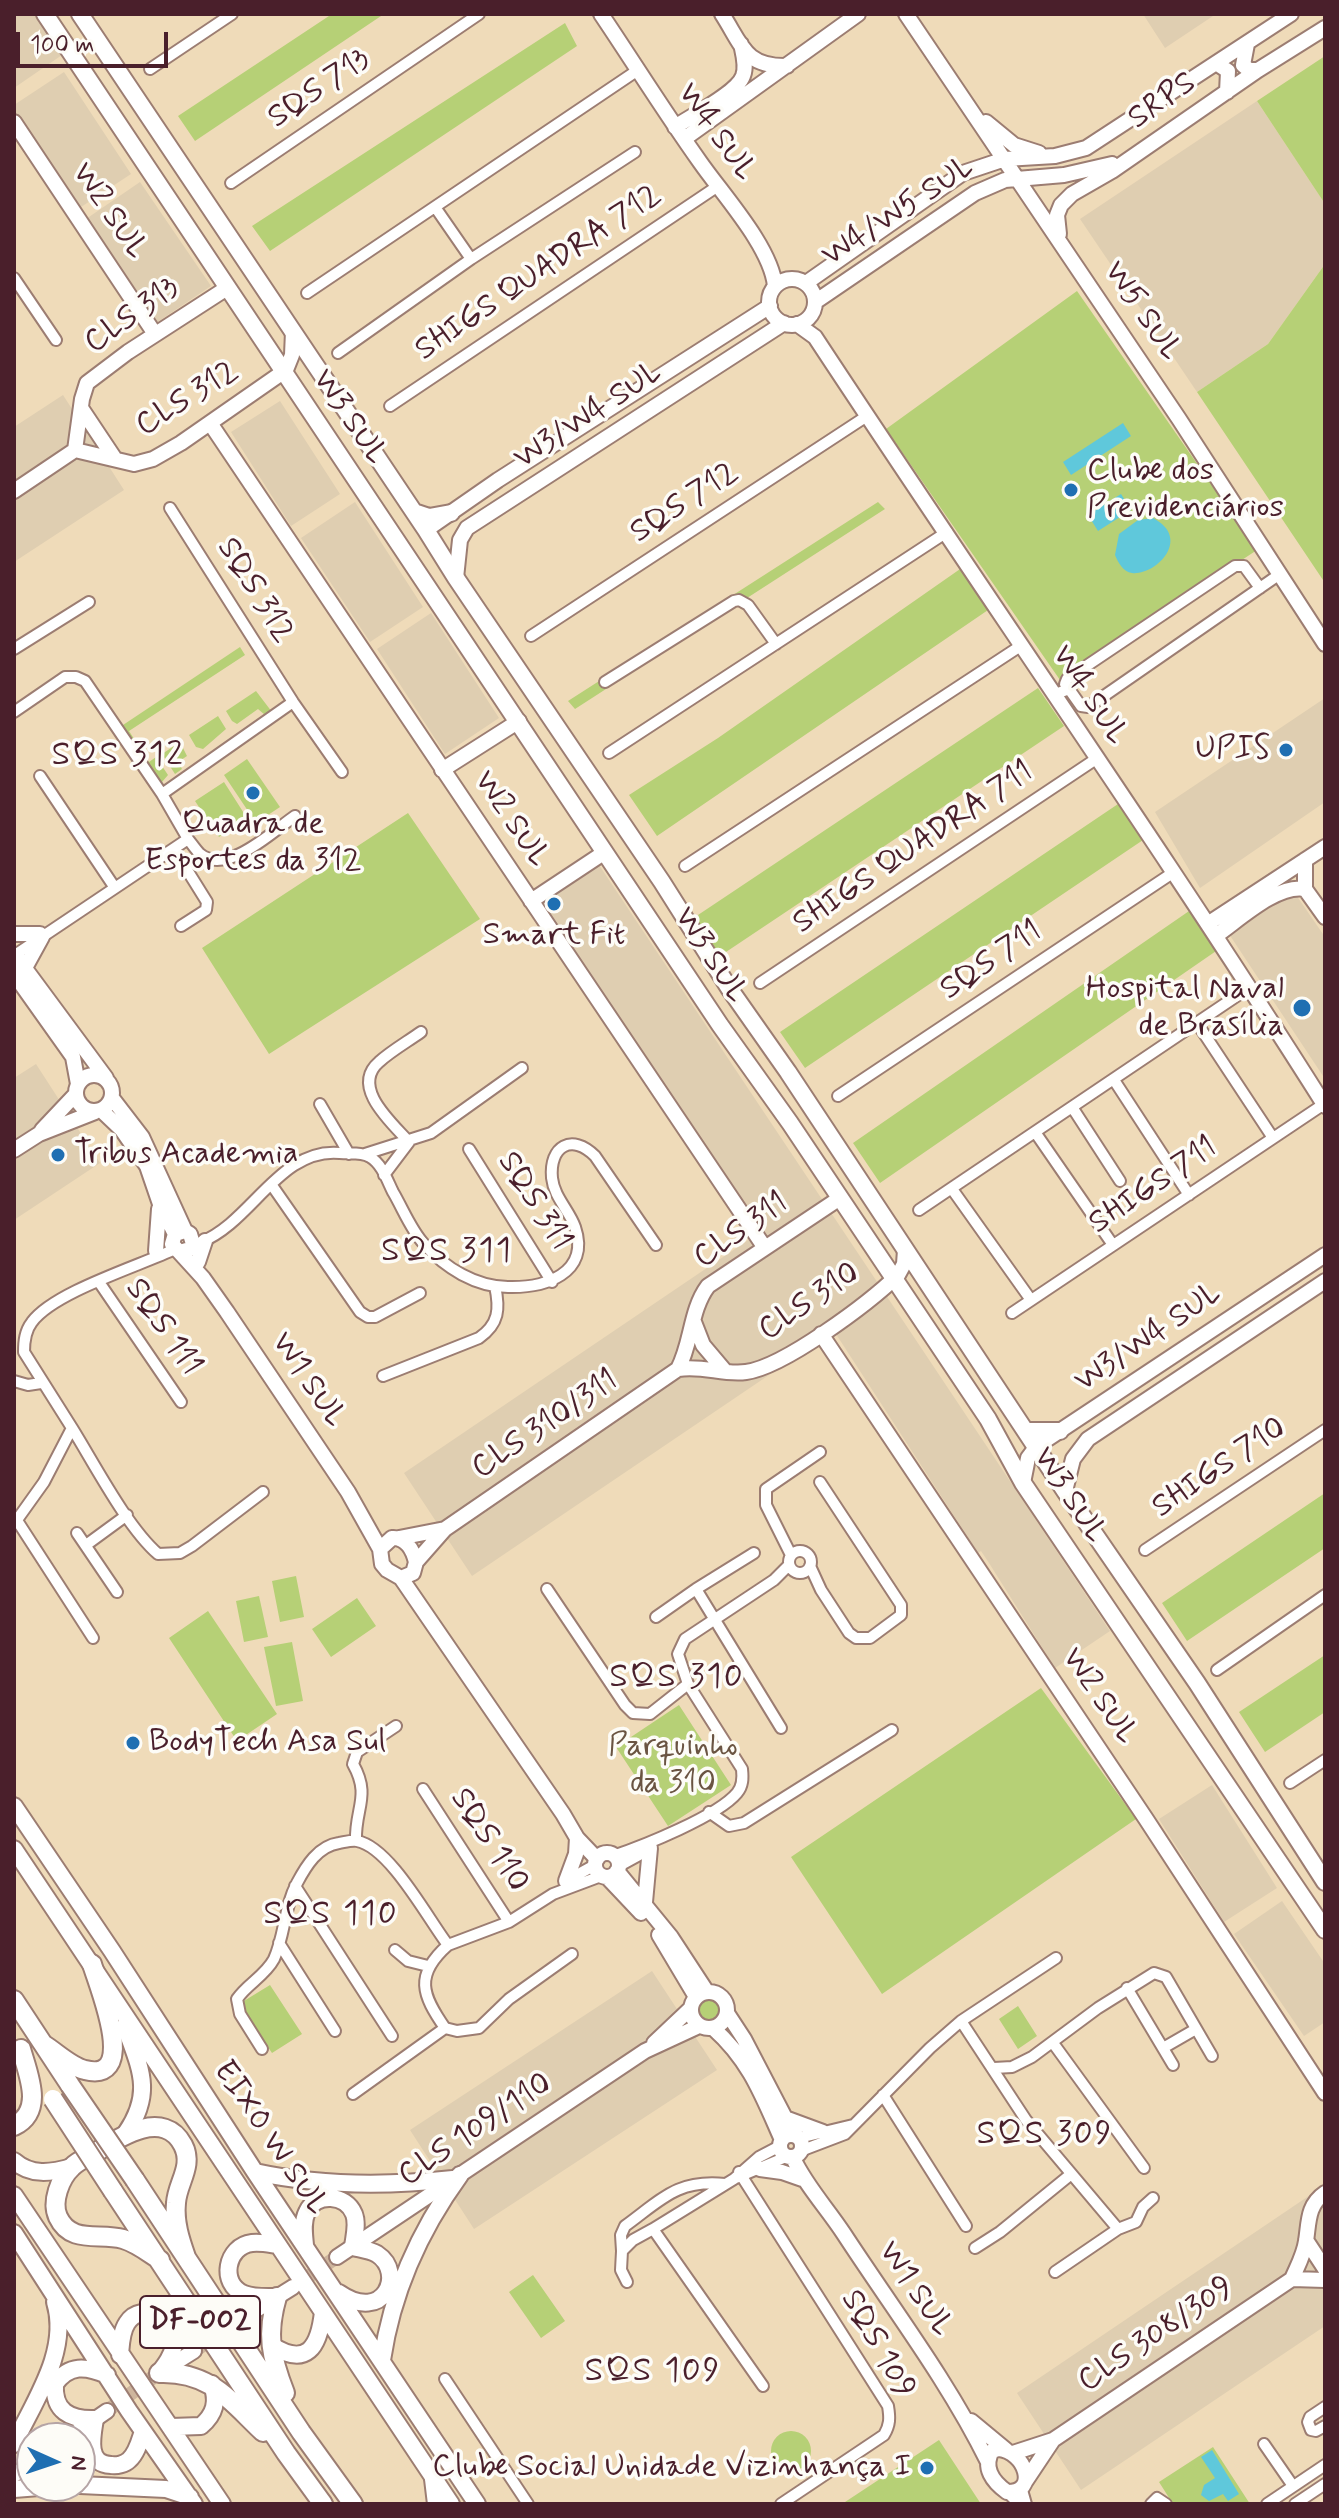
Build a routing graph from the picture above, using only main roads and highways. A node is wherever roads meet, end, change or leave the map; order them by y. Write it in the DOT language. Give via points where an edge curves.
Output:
graph roads {
  1 [pos="45,14"];
  2 [pos="80,14"];
  3 [pos="127,84"];
  4 [pos="101,95"];
  5 [pos="141,104"];
  6 [pos="118,122"];
  7 [pos="414,512"];
  8 [pos="451,513"];
  9 [pos="426,530"];
  10 [pos="418,573"];
  11 [pos="586,769"];
  12 [pos="562,787"];
  13 [pos="729,988"];
  14 [pos="707,1003"];
  15 [pos="744,1010"];
  16 [pos="720,1025"];
  17 [pos="1027,1431"];
  18 [pos="1060,1431"];
  19 [pos="14,1806"];
  20 [pos="14,1849"];
  21 [pos="1325,1882"];
  22 [pos="1325,1930"];
  23 [pos="92,1964"];
  24 [pos="14,2000"];
  25 [pos="117,2001"];
  26 [pos="17,2044"];
  27 [pos="43,2044"];
  28 [pos="14,2126"];
  29 [pos="126,2133"];
  30 [pos="14,2161"];
  31 [pos="72,2167"];
  32 [pos="255,2172"];
  33 [pos="14,2195"];
  34 [pos="14,2233"];
  35 [pos="278,2245"];
  36 [pos="305,2245"];
  37 [pos="186,2257"];
  38 [pos="160,2260"];
  39 [pos="51,2289"];
  40 [pos="335,2290"];
  41 [pos="285,2292"];
  42 [pos="323,2312"];
  43 [pos="271,2345"];
  44 [pos="120,2355"];
  45 [pos="382,2360"];
  46 [pos="107,2375"];
  47 [pos="156,2376"];
  48 [pos="212,2384"];
  49 [pos="171,2427"];
  50 [pos="143,2431"];
  51 [pos="301,2432"];
  52 [pos="14,2444"];
  53 [pos="286,2453"];
  54 [pos="434,2479"];
  55 [pos="96,2486"];
  56 [pos="192,2500"];
  57 [pos="222,2504"];
  58 [pos="323,2504"];
  59 [pos="353,2504"];
  60 [pos="437,2504"];
  61 [pos="451,2504"];
  62 [pos="477,2504"];
  1 -- 4 [label="main road, W3 SUL"];
  2 -- 3 [label="main road, W3 SUL"];
  3 -- 4 [label="main road" via="115,97"];
  3 -- 5 [label="main road, W3 SUL"];
  4 -- 6 [label="main road, W3 SUL"];
  5 -- 6 [label="main road" via="129,106"];
  5 -- 7 [label="main road, W3 SUL"];
  6 -- 10 [label="main road, W3 SUL"];
  7 -- 8 [label="main road" via="429,517"];
  7 -- 9 [label="main road, W3 SUL"];
  9 -- 10 [label="main road" via="418,546"];
  9 -- 11 [label="main road, W3 SUL"];
  10 -- 12 [label="main road, W3 SUL"];
  11 -- 12 [label="main road"];
  11 -- 13 [label="main road, W3 SUL"];
  12 -- 14 [label="main road, W3 SUL"];
  13 -- 14 [label="main road" via="722,1002"];
  13 -- 15 [label="main road, W3 SUL"];
  14 -- 16 [label="main road, W3 SUL"];
  15 -- 16 [label="main road" via="729,1011"];
  15 -- 17 [label="main road, W3 SUL"];
  16 -- 22 [label="main road, W3 SUL"];
  17 -- 18 [label="main road"];
  17 -- 21 [label="main road, W3 SUL"];
  19 -- 32 [label="main road, EIXO W SUL"];
  20 -- 23 [label="main road, EIXO W SUL"];
  23 -- 25 [label="main road, EIXO W SUL"];
  23 -- 27 [label="highway" via="115,2043 111,2062 94,2072 82,2070"];
  24 -- 27 [label="highway, DF-002"];
  25 -- 29 [label="main road" via="143,2077 137,2116"];
  25 -- 35 [label="main road, EIXO W SUL"];
  26 -- 28 [label="highway" via="32,2088 25,2119"];
  26 -- 38 [label="highway, DF-002, bridge"];
  27 -- 37 [label="highway, DF-002, bridge"];
  29 -- 31 [label="highway"];
  29 -- 37 [label="highway" via="155,2127 183,2145 187,2167 178,2189 176,2217"];
  30 -- 31 [label="main road" via="44,2173"];
  31 -- 38 [label="highway" via="56,2201 65,2228 78,2236 123,2239"];
  32 -- 36 [label="main road, EIXO W SUL"];
  32 -- 45 [label="main road" via="305,2182 456,2177 411,2261 387,2325"];
  33 -- 44 [label="main road"];
  34 -- 39 [label="main road"];
  35 -- 41 [label="main road" via="242,2246 234,2252 228,2276 241,2293"];
  35 -- 42 [label="main road, EIXO W SUL"];
  36 -- 40 [label="main road, EIXO W SUL"];
  36 -- 40 [label="main road" via="304,2220 317,2200 338,2199 353,2213 353,2247 385,2262 389,2285 384,2296 367,2305"];
  37 -- 51 [label="highway, DF-002"];
  38 -- 53 [label="highway, DF-002"];
  39 -- 46 [label="main road"];
  39 -- 52 [label="main road" via="59,2339"];
  40 -- 45 [label="main road, EIXO W SUL"];
  41 -- 43 [label="highway" via="270,2319"];
  42 -- 43 [label="main road" via="312,2349 292,2355"];
  42 -- 54 [label="main road, EIXO W SUL"];
  43 -- 51 [label="highway"];
  44 -- 47 [label="main road" via="126,2325 133,2317 143,2313 166,2320 175,2342"];
  44 -- 49 [label="main road"];
  45 -- 62 [label="main road, EIXO W SUL"];
  46 -- 50 [label="main road"];
  46 -- 50 [label="main road" via="80,2367 62,2375 55,2396 64,2414 74,2419 101,2415 91,2448 107,2465 130,2460"];
  47 -- 48 [label="highway" via="178,2373"];
  48 -- 49 [label="main road" via="215,2409 209,2419 201,2426"];
  48 -- 53 [label="highway"];
  49 -- 57 [label="main road"];
  50 -- 56 [label="main road"];
  51 -- 59 [label="highway, DF-002"];
  53 -- 58 [label="highway, DF-002"];
  54 -- 60 [label="highway"];
  54 -- 61 [label="main road, EIXO W SUL"];
  55 -- 56 [label="main road" via="166,2489"];
}
